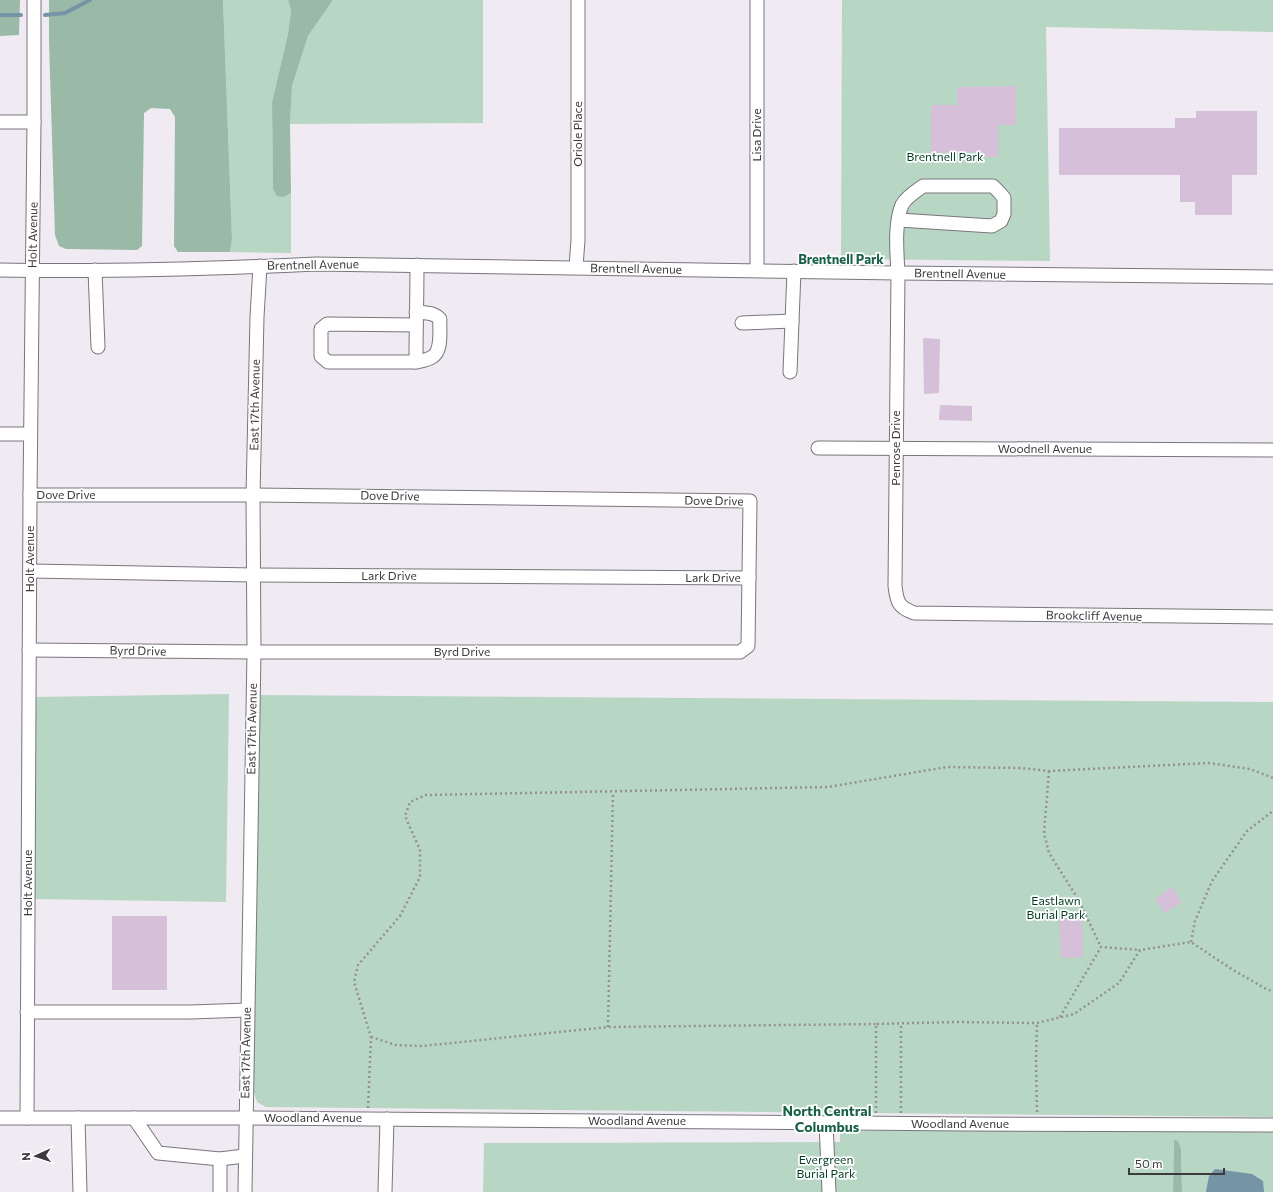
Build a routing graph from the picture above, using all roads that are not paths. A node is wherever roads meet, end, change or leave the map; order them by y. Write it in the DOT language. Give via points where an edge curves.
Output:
graph roads {
  1 [pos="34,0"];
  2 [pos="578,0"];
  3 [pos="758,0"];
  4 [pos="0,122"];
  5 [pos="34,122"];
  6 [pos="899,220"];
  7 [pos="417,265"];
  8 [pos="260,266"];
  9 [pos="576,267"];
  10 [pos="0,270"];
  11 [pos="33,270"];
  12 [pos="95,270"];
  13 [pos="756,270"];
  14 [pos="794,271"];
  15 [pos="898,273"];
  16 [pos="1273,276"];
  17 [pos="416,319"];
  18 [pos="792,321"];
  19 [pos="742,323"];
  20 [pos="98,347"];
  21 [pos="416,362"];
  22 [pos="790,372"];
  23 [pos="0,434"];
  24 [pos="30,434"];
  25 [pos="818,448"];
  26 [pos="897,448"];
  27 [pos="1273,450"];
  28 [pos="30,495"];
  29 [pos="253,495"];
  30 [pos="750,501"];
  31 [pos="30,571"];
  32 [pos="254,575"];
  33 [pos="749,578"];
  34 [pos="914,613"];
  35 [pos="1273,617"];
  36 [pos="29,650"];
  37 [pos="254,652"];
  38 [pos="247,1010"];
  39 [pos="27,1012"];
  40 [pos="0,1118"];
  41 [pos="27,1118"];
  42 [pos="78,1118"];
  43 [pos="134,1118"];
  44 [pos="245,1118"];
  45 [pos="387,1119"];
  46 [pos="826,1123"];
  47 [pos="1273,1125"];
  48 [pos="244,1156"];
  49 [pos="220,1159"];
  50 [pos="80,1192"];
  51 [pos="220,1192"];
  52 [pos="245,1192"];
  53 [pos="385,1192"];
  54 [pos="829,1192"];
  1 -- 5 [label="street, Holt Avenue"];
  2 -- 9 [label="street, Oriole Place"];
  3 -- 13 [label="street, Lisa Drive"];
  4 -- 5 [label="street"];
  5 -- 11 [label="street, Holt Avenue"];
  6 -- 6 [label="street, Penrose Drive" via="903,204 913,192 923,186 993,186 1004,198 1004,214 1001,221 992,226"];
  6 -- 15 [label="street, Penrose Drive"];
  7 -- 8 [label="street, Brentnell Avenue"];
  7 -- 9 [label="street, Brentnell Avenue"];
  7 -- 17 [label="street"];
  8 -- 12 [label="street, Brentnell Avenue"];
  8 -- 29 [label="street, East 17th Avenue"];
  9 -- 13 [label="street, Brentnell Avenue"];
  10 -- 11 [label="street, Brentnell Avenue"];
  11 -- 12 [label="street, Brentnell Avenue"];
  11 -- 24 [label="street, Holt Avenue"];
  12 -- 20 [label="street"];
  13 -- 14 [label="street, Brentnell Avenue"];
  14 -- 15 [label="street, Brentnell Avenue"];
  14 -- 18 [label="street"];
  15 -- 16 [label="street, Brentnell Avenue"];
  15 -- 26 [label="street, Penrose Drive"];
  17 -- 21 [label="street"];
  17 -- 21 [label="street" via="430,313 440,319 436,354"];
  17 -- 21 [label="street" via="327,324 321,329 322,356 328,362"];
  18 -- 19 [label="street"];
  18 -- 22 [label="street"];
  23 -- 24 [label="street"];
  24 -- 28 [label="street, Holt Avenue"];
  25 -- 26 [label="street, Woodnell Avenue"];
  26 -- 27 [label="street, Woodnell Avenue"];
  26 -- 34 [label="street, Penrose Drive" via="895,586 897,599 904,610"];
  28 -- 29 [label="street, Dove Drive"];
  28 -- 31 [label="street, Holt Avenue"];
  29 -- 30 [label="street, Dove Drive"];
  29 -- 32 [label="street, East 17th Avenue"];
  30 -- 33 [label="street, Byrd Drive"];
  31 -- 32 [label="street, Lark Drive"];
  31 -- 36 [label="street, Holt Avenue"];
  32 -- 33 [label="street, Lark Drive"];
  32 -- 37 [label="street, East 17th Avenue"];
  33 -- 37 [label="street, Byrd Drive" via="748,646 740,652"];
  34 -- 35 [label="street, Brookcliff Avenue"];
  36 -- 37 [label="street, Byrd Drive"];
  36 -- 39 [label="street, Holt Avenue"];
  37 -- 38 [label="street, East 17th Avenue"];
  38 -- 39 [label="street"];
  38 -- 44 [label="street, East 17th Avenue"];
  39 -- 41 [label="street, Holt Avenue"];
  40 -- 41 [label="street, Woodland Avenue"];
  41 -- 42 [label="street, Woodland Avenue"];
  42 -- 43 [label="street, Woodland Avenue"];
  42 -- 50 [label="street"];
  43 -- 44 [label="street, Woodland Avenue"];
  43 -- 49 [label="street" via="158,1153"];
  44 -- 45 [label="street, Woodland Avenue"];
  44 -- 48 [label="street, East 17th Avenue"];
  45 -- 46 [label="street, Woodland Avenue"];
  45 -- 53 [label="street"];
  46 -- 47 [label="street, Woodland Avenue"];
  46 -- 54 [label="street"];
  48 -- 49 [label="street"];
  48 -- 52 [label="street, East 17th Avenue"];
  49 -- 51 [label="street"];
}
